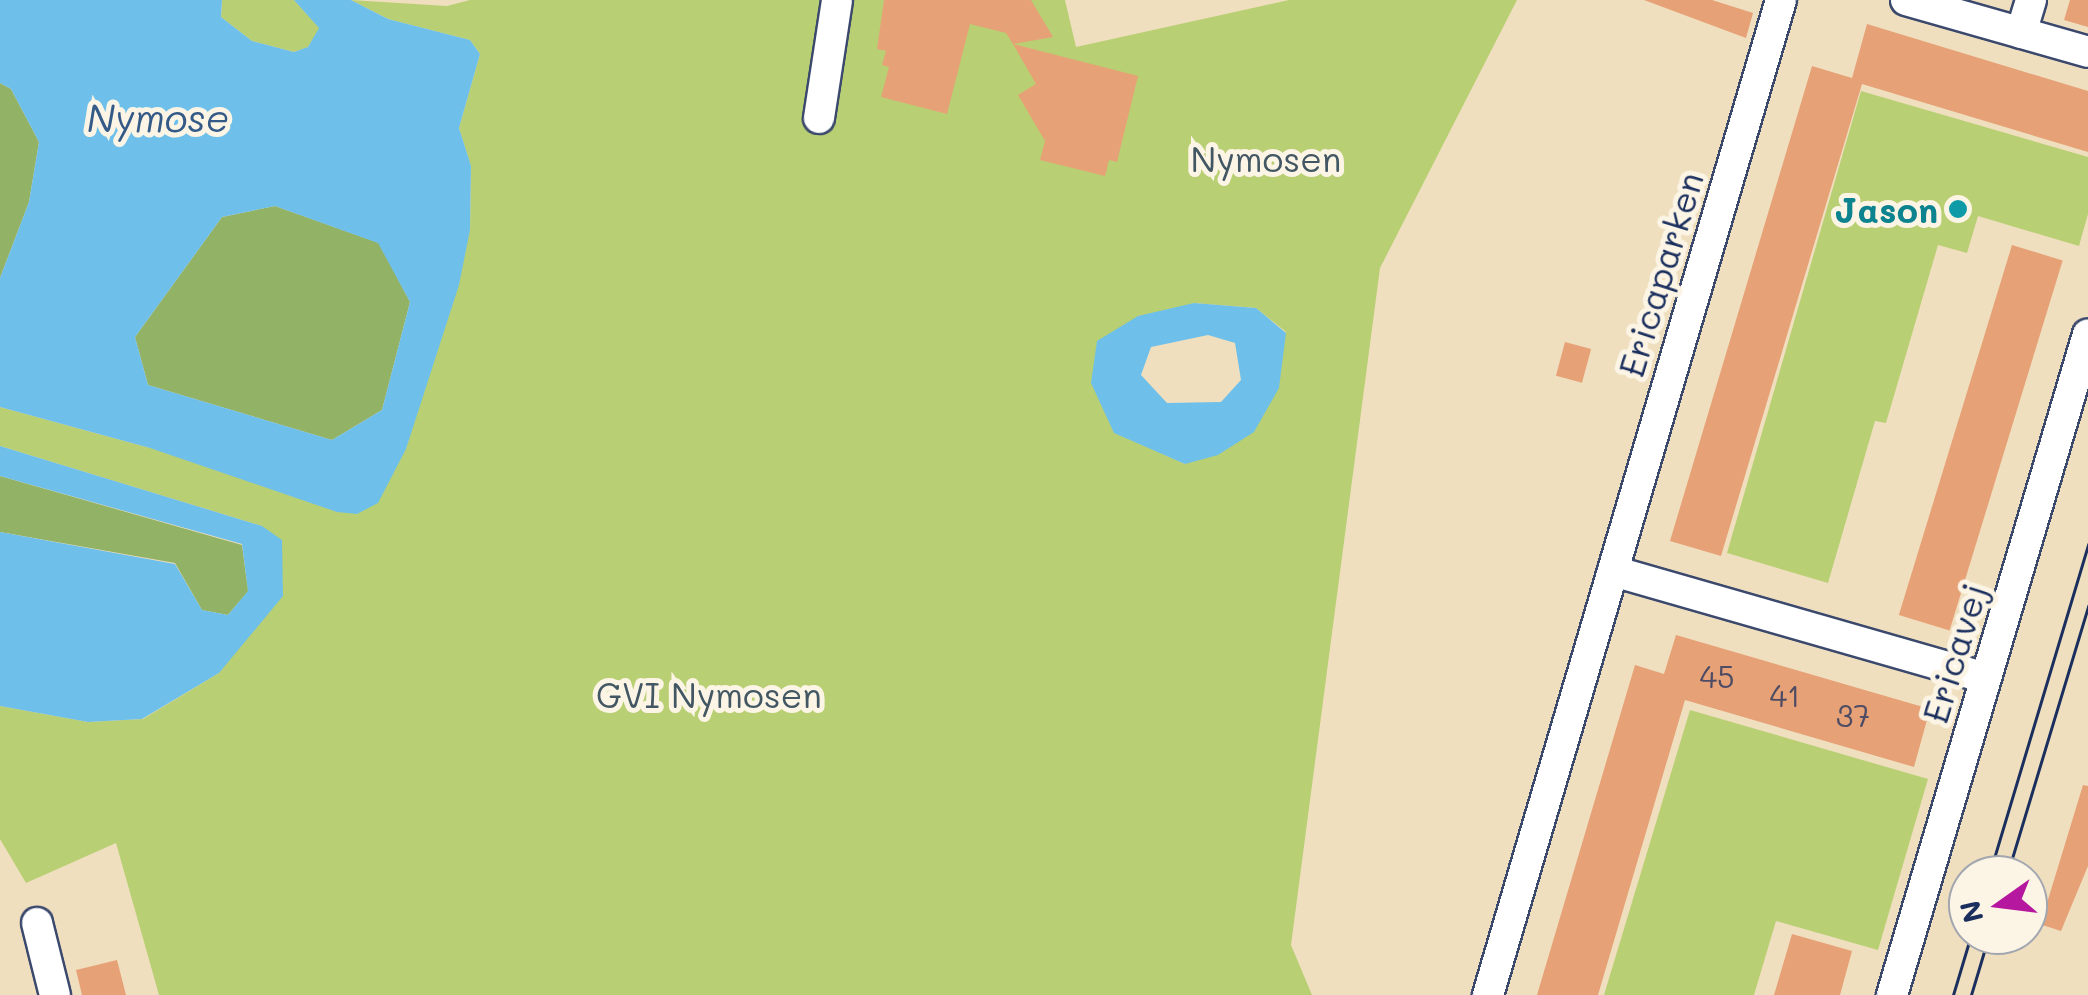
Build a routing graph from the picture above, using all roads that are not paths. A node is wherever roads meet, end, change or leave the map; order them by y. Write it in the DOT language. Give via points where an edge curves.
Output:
graph roads {
  1 [pos="837,0"];
  2 [pos="1782,0"];
  3 [pos="1906,0"];
  4 [pos="2031,0"];
  5 [pos="2021,33"];
  6 [pos="2088,52"];
  7 [pos="819,118"];
  8 [pos="2088,334"];
  9 [pos="1613,571"];
  10 [pos="1986,678"];
  11 [pos="38,923"];
  12 [pos="55,995"];
  13 [pos="1488,995"];
  14 [pos="1892,995"];
  1 -- 7 [label="street"];
  2 -- 9 [label="street, Ericaparken"];
  3 -- 5 [label="street"];
  4 -- 5 [label="street"];
  5 -- 6 [label="street"];
  8 -- 10 [label="street, Ericavej"];
  9 -- 10 [label="street"];
  9 -- 13 [label="street, Ericaparken"];
  10 -- 14 [label="street, Ericavej"];
  11 -- 12 [label="street"];
}
